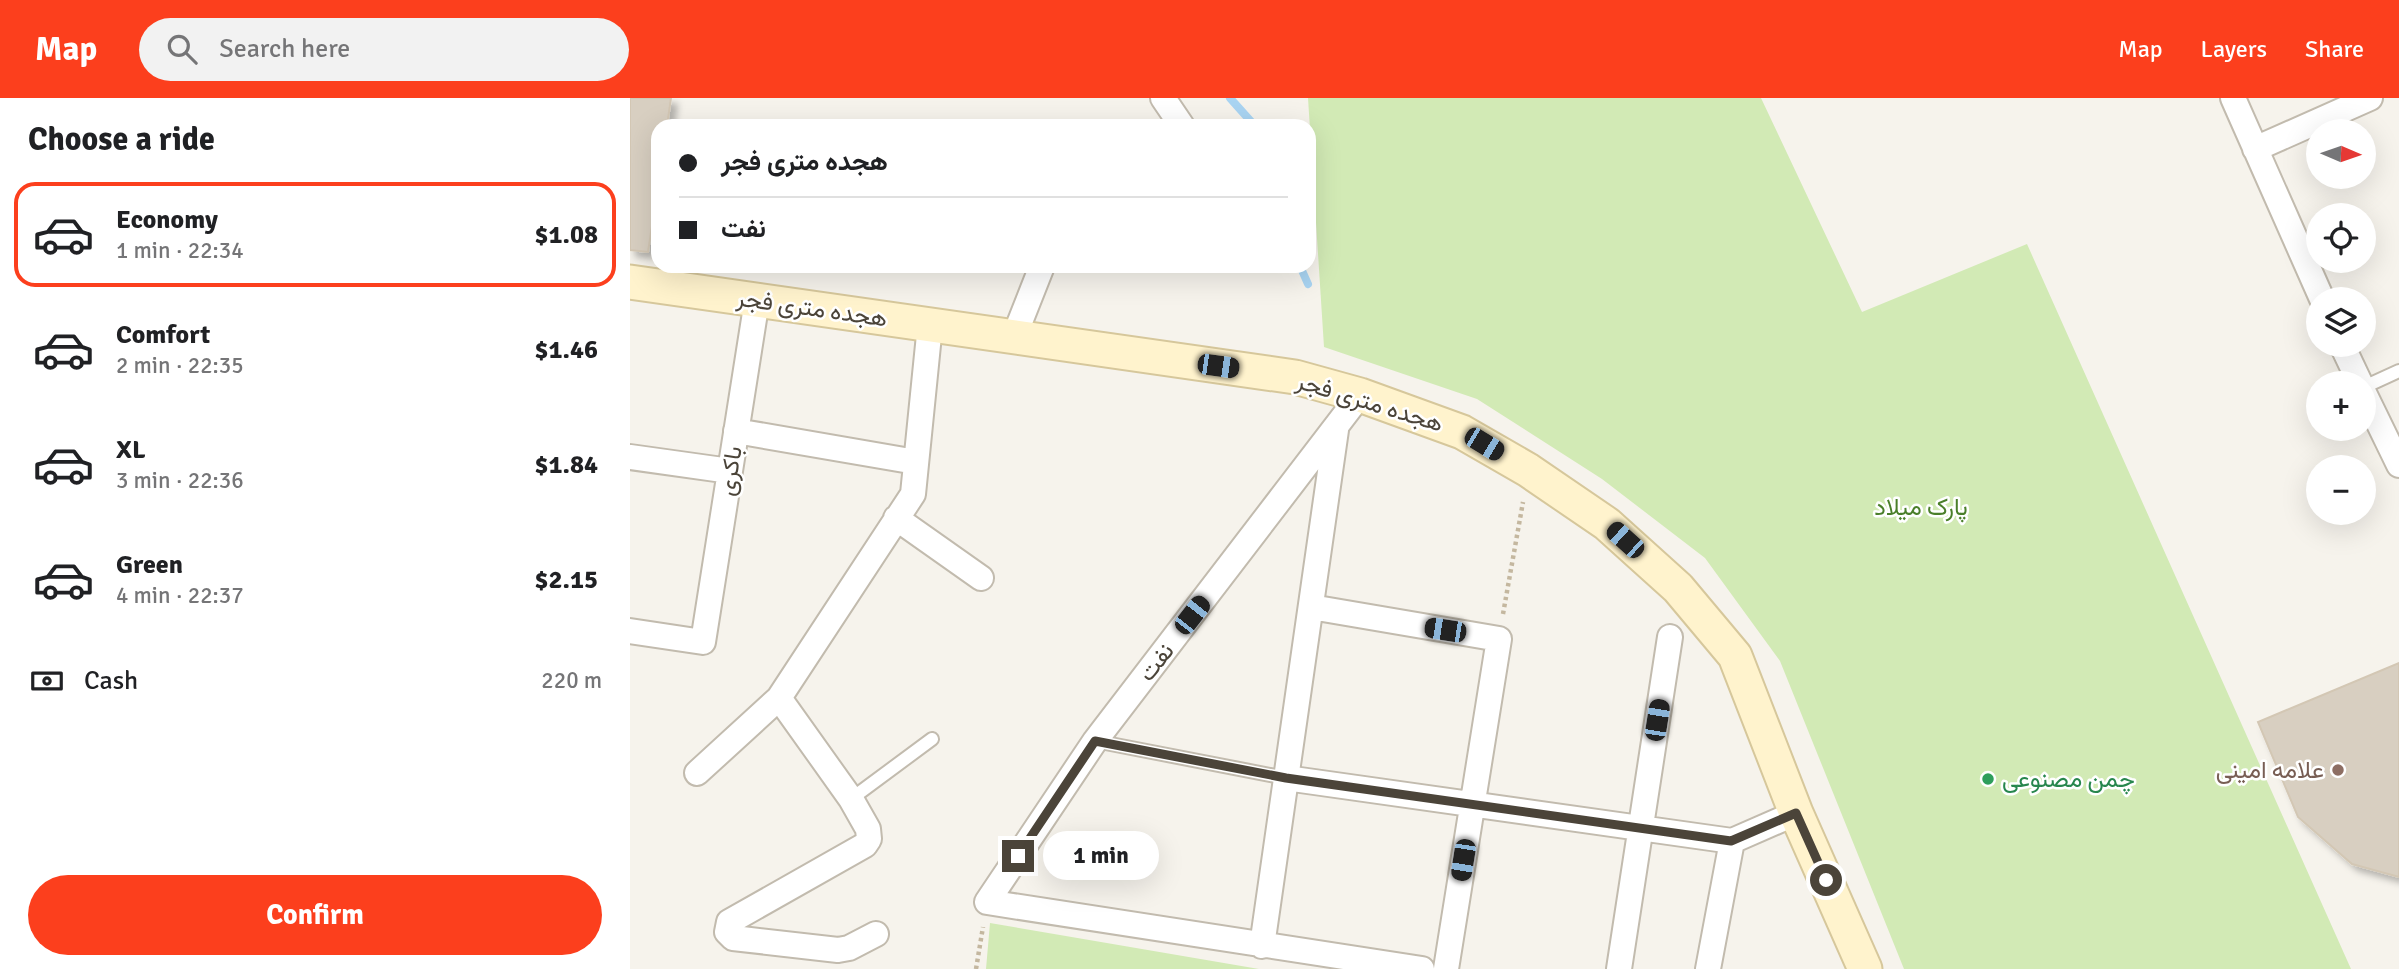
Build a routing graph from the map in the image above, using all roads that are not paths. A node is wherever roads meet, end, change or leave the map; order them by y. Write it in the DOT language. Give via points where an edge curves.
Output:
graph roads {
  1 [pos="1163,98"];
  2 [pos="2233,98"];
  3 [pos="2370,98"];
  4 [pos="1177,119"];
  5 [pos="2255,149"];
  6 [pos="1039,273"];
  7 [pos="630,282"];
  8 [pos="2317,287"];
  9 [pos="757,300"];
  10 [pos="930,325"];
  11 [pos="1014,337"];
  12 [pos="2399,371"];
  13 [pos="2376,382"];
  14 [pos="1360,395"];
  15 [pos="2376,418"];
  16 [pos="1337,426"];
  17 [pos="736,431"];
  18 [pos="630,457"];
  19 [pos="916,462"];
  20 [pos="2399,466"];
  21 [pos="730,471"];
  22 [pos="897,518"];
  23 [pos="981,578"];
  24 [pos="1311,607"];
  25 [pos="630,631"];
  26 [pos="1670,638"];
  27 [pos="779,698"];
  28 [pos="932,738"];
  29 [pos="1095,741"];
  30 [pos="697,773"];
  31 [pos="1286,778"];
  32 [pos="851,799"];
  33 [pos="1472,805"];
  34 [pos="1796,813"];
  35 [pos="1640,829"];
  36 [pos="1731,841"];
  37 [pos="876,934"];
  38 [pos="1262,946"];
  39 [pos="1422,969"];
  40 [pos="1446,969"];
  41 [pos="1619,969"];
  42 [pos="1708,969"];
  43 [pos="1865,969"];
  1 -- 4 [label="street"];
  2 -- 5 [label="street"];
  3 -- 5 [label="street"];
  5 -- 8 [label="street"];
  6 -- 11 [label="street"];
  7 -- 9 [label="street, هجده متری فجر"];
  9 -- 10 [label="street, هجده متری فجر"];
  9 -- 17 [label="street, باکری"];
  10 -- 11 [label="street, هجده متری فجر"];
  10 -- 19 [label="street"];
  11 -- 14 [label="street, هجده متری فجر" via="1295,377"];
  12 -- 13 [label="lane"];
  14 -- 16 [label="street, نفت"];
  14 -- 34 [label="street, هجده متری فجر" via="1462,432 1528,470 1607,524 1678,588 1735,656"];
  15 -- 20 [label="street"];
  16 -- 24 [label="street"];
  16 -- 29 [label="street, نفت"];
  17 -- 19 [label="street"];
  17 -- 21 [label="street, باکری"];
  18 -- 21 [label="street"];
  19 -- 22 [label="street" via="913,494"];
  21 -- 25 [label="street, باکری" via="703,642"];
  22 -- 23 [label="street"];
  22 -- 27 [label="street"];
  24 -- 31 [label="street"];
  24 -- 33 [label="street" via="1499,639"];
  26 -- 35 [label="street"];
  27 -- 30 [label="street"];
  27 -- 32 [label="street"];
  28 -- 32 [label="lane"];
  29 -- 31 [label="lane"];
  29 -- 38 [label="street, نفت" via="987,902"];
  31 -- 33 [label="street"];
  31 -- 38 [label="street"];
  32 -- 37 [label="street" via="868,829 865,845 729,922 727,932 733,938 838,950"];
  33 -- 35 [label="street"];
  33 -- 40 [label="street"];
  34 -- 36 [label="street"];
  34 -- 43 [label="street, هجده متری فجر"];
  35 -- 36 [label="street"];
  35 -- 41 [label="street"];
  36 -- 42 [label="street"];
  38 -- 39 [label="street"];
}
